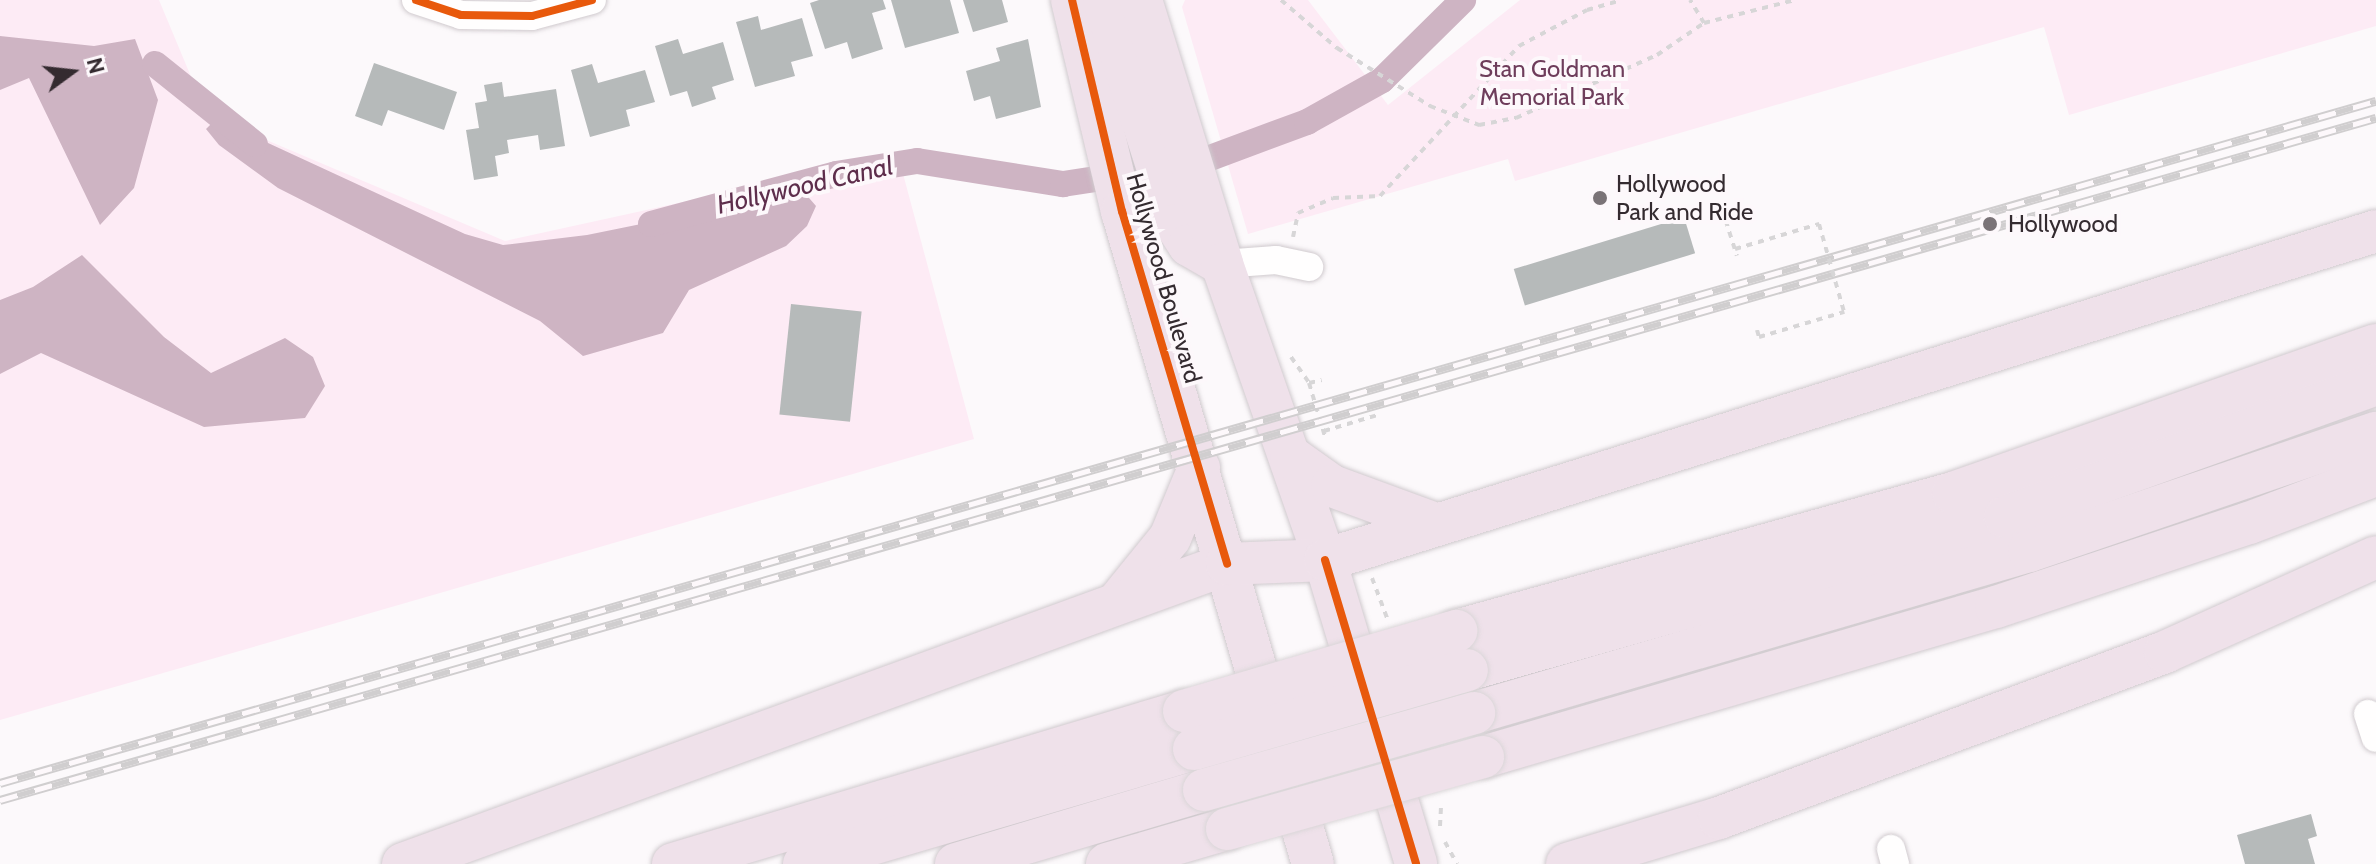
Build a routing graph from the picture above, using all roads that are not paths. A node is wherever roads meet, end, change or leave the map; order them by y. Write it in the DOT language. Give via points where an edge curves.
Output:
graph roads {
  1 [pos="416,0"];
  2 [pos="592,0"];
  3 [pos="1072,0"];
  4 [pos="1104,0"];
  5 [pos="1141,0"];
  6 [pos="1174,165"];
  7 [pos="2376,231"];
  8 [pos="1222,264"];
  9 [pos="1302,265"];
  10 [pos="2376,345"];
  11 [pos="2376,384"];
  12 [pos="2376,433"];
  13 [pos="1291,457"];
  14 [pos="1199,468"];
  15 [pos="2376,475"];
  16 [pos="1433,523"];
  17 [pos="2376,557"];
  18 [pos="1325,560"];
  19 [pos="1227,564"];
  20 [pos="1111,609"];
  21 [pos="1462,651"];
  22 [pos="1189,730"];
  23 [pos="403,864"];
  24 [pos="673,864"];
  25 [pos="804,864"];
  26 [pos="956,864"];
  27 [pos="1107,864"];
  28 [pos="1313,864"];
  29 [pos="1416,864"];
  30 [pos="1567,864"];
  1 -- 2 [label="street" via="461,15 532,16"];
  3 -- 14 [label="highway, Hollywood Boulevard" via="1122,211"];
  4 -- 6 [label="highway"];
  5 -- 6 [label="highway"];
  6 -- 8 [label="highway"];
  7 -- 16 [label="highway"];
  8 -- 9 [label="street"];
  8 -- 13 [label="highway"];
  10 -- 21 [label="highway" via="1953,493"];
  11 -- 21 [label="highway" via="2005,517"];
  12 -- 26 [label="highway, bridge" via="2029,551"];
  13 -- 16 [label="highway" via="1332,486"];
  13 -- 18 [label="highway"];
  14 -- 19 [label="highway, Hollywood Boulevard"];
  14 -- 20 [label="highway" via="1170,538"];
  15 -- 27 [label="highway, bridge" via="1996,607"];
  16 -- 18 [label="highway"];
  17 -- 30 [label="highway" via="2165,652 1733,814"];
  18 -- 19 [label="highway"];
  18 -- 29 [label="highway"];
  19 -- 20 [label="highway"];
  19 -- 28 [label="highway, Hollywood Boulevard"];
  20 -- 23 [label="highway"];
  21 -- 22 [label="highway, bridge"];
  22 -- 24 [label="highway"];
  22 -- 25 [label="highway"];
}
